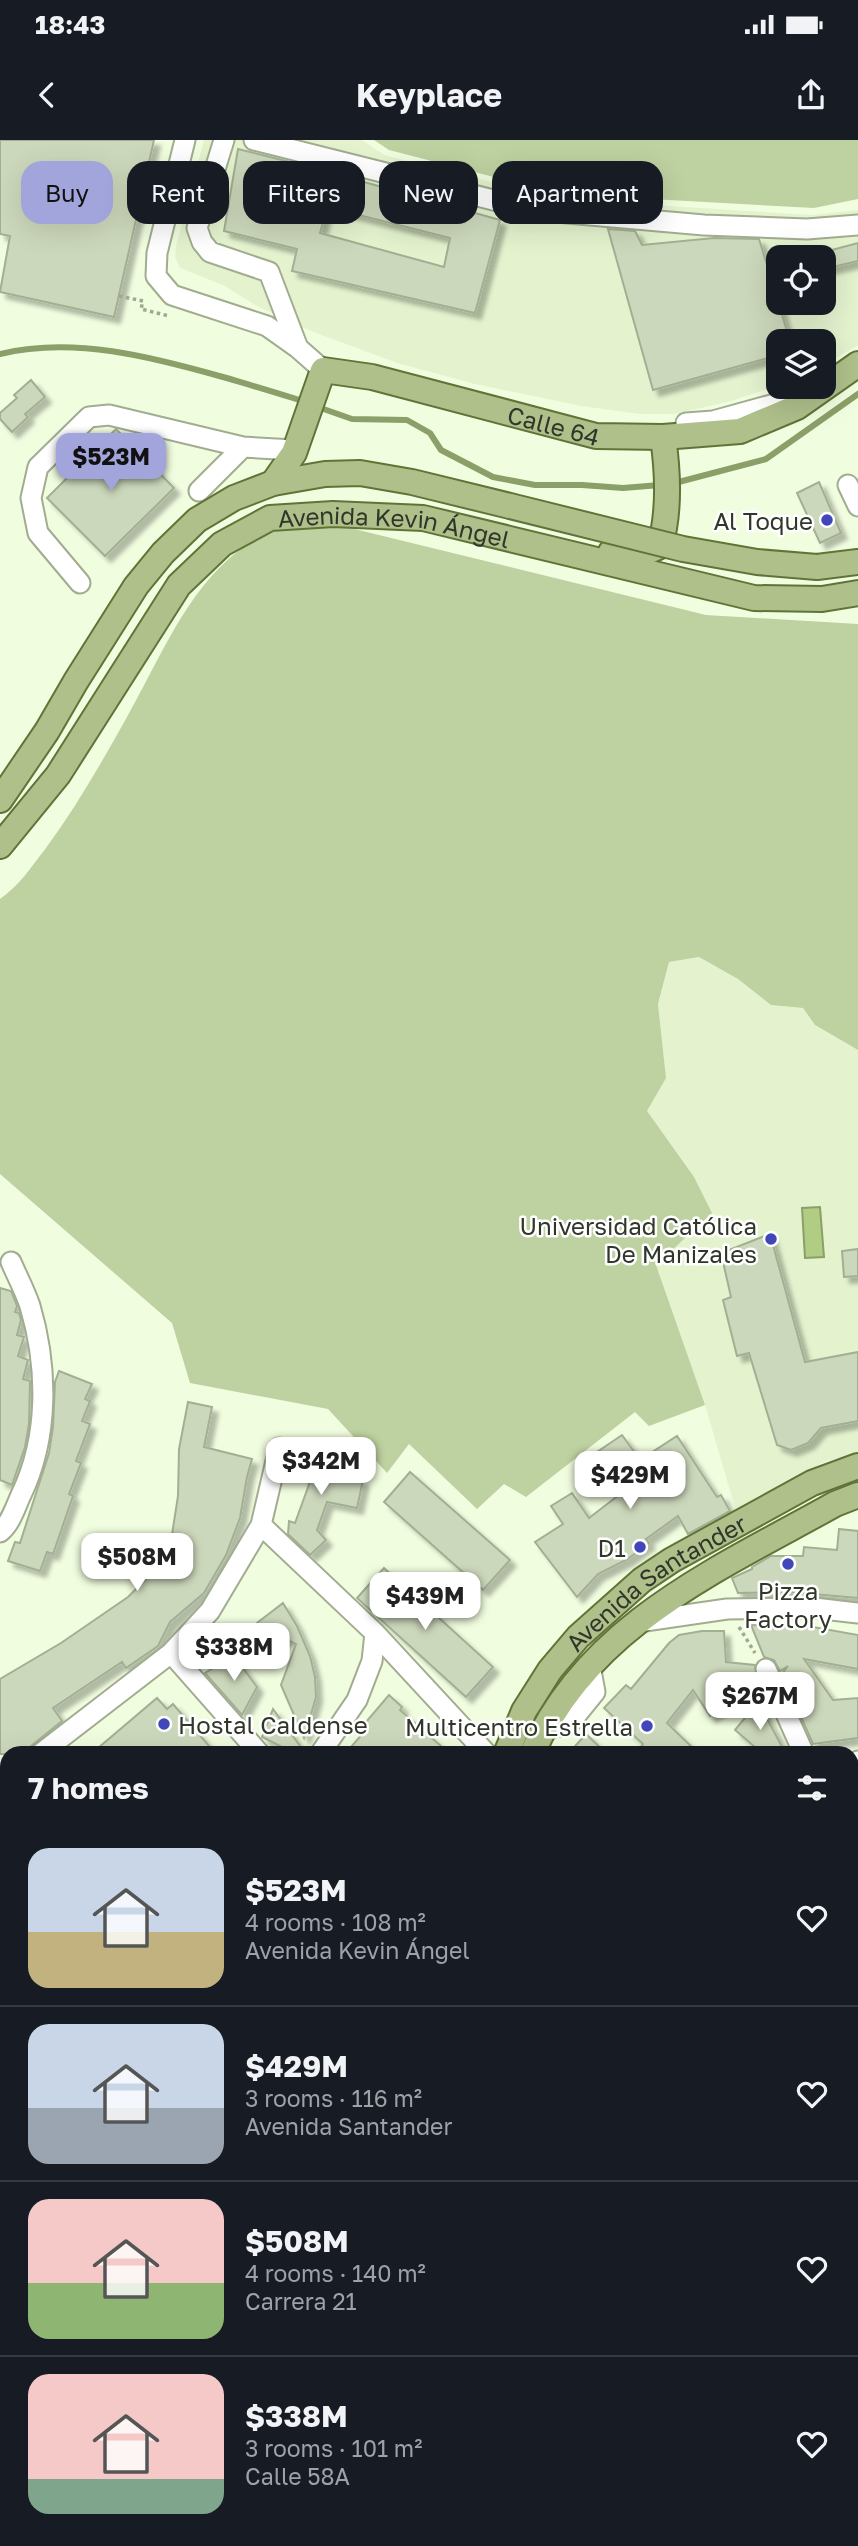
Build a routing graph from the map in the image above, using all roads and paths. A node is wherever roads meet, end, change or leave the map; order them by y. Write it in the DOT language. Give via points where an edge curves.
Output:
graph roads {
  1 [pos="184,140"];
  2 [pos="223,140"];
  3 [pos="254,140"];
  4 [pos="858,225"];
  5 [pos="298,348"];
  6 [pos="858,364"];
  7 [pos="836,379"];
  8 [pos="319,380"];
  9 [pos="789,399"];
  10 [pos="808,399"];
  11 [pos="529,420"];
  12 [pos="663,437"];
  13 [pos="243,447"];
  14 [pos="295,448"];
  15 [pos="321,475"];
  16 [pos="272,483"];
  17 [pos="848,485"];
  18 [pos="199,491"];
  19 [pos="858,506"];
  20 [pos="532,544"];
  21 [pos="660,546"];
  22 [pos="858,562"];
  23 [pos="80,583"];
  24 [pos="697,584"];
  25 [pos="858,593"];
  26 [pos="110,627"];
  27 [pos="8,778"];
  28 [pos="0,800"];
  29 [pos="0,825"];
  30 [pos="0,846"];
  31 [pos="11,1262"];
  32 [pos="279,1448"];
  33 [pos="858,1466"];
  34 [pos="858,1495"];
  35 [pos="261,1525"];
  36 [pos="2,1527"];
  37 [pos="727,1609"];
  38 [pos="858,1613"];
  39 [pos="633,1623"];
  40 [pos="375,1633"];
  41 [pos="171,1653"];
  42 [pos="766,1669"];
  43 [pos="50,1746"];
  44 [pos="253,1746"];
  45 [pos="325,1746"];
  46 [pos="480,1746"];
  47 [pos="509,1746"];
  48 [pos="535,1746"];
  49 [pos="800,1746"];
  1 -- 5 [label="street" via="157,253 156,276 172,295 267,326"];
  2 -- 5 [label="street" via="197,228 202,242 210,252 269,272"];
  3 -- 4 [label="street" via="533,210 704,225 807,229"];
  5 -- 8 [label="street"];
  6 -- 7 [label="main road, Calle 64"];
  8 -- 11 [label="main road, Calle 64" via="372,377"];
  8 -- 14 [label="main road"];
  9 -- 11 [label="street" via="713,421 662,425"];
  10 -- 12 [label="main road, Calle 64" via="740,431"];
  11 -- 12 [label="main road, Calle 64" via="596,436"];
  12 -- 21 [label="main road" via="666,519"];
  13 -- 14 [label="street"];
  13 -- 18 [label="street"];
  13 -- 23 [label="street" via="110,415 89,416 38,467 31,498 38,533"];
  14 -- 15 [label="main road"];
  14 -- 16 [label="main road"];
  15 -- 16 [label="main road, Avenida Kevin Ángel"];
  15 -- 22 [label="main road, Avenida Kevin Ángel, bridge" via="360,474 412,482 683,549 757,562 817,567"];
  16 -- 26 [label="main road, Avenida Kevin Ángel" via="197,520 163,553"];
  17 -- 19 [label="street"];
  20 -- 21 [label="main road" via="636,554"];
  20 -- 24 [label="main road, Avenida Kevin Ángel"];
  20 -- 30 [label="main road, Avenida Kevin Ángel" via="423,518 333,514 270,518 222,544 179,585 58,775"];
  21 -- 24 [label="main road"];
  24 -- 25 [label="main road, Avenida Kevin Ángel" via="754,598 822,599"];
  26 -- 27 [label="main road, Avenida Kevin Ángel" via="47,731"];
  26 -- 29 [label="main road" via="30,785"];
  27 -- 28 [label="main road, Avenida Kevin Ángel"];
  31 -- 36 [label="street" via="29,1304 40,1348 43,1394 29,1473"];
  32 -- 35 [label="street"];
  33 -- 47 [label="main road, Avenida Santander" via="813,1483 642,1580 578,1637 550,1670 524,1711"];
  34 -- 39 [label="main road, Avenida Santander" via="685,1588"];
  35 -- 40 [label="street"];
  35 -- 41 [label="street" via="209,1611"];
  37 -- 38 [label="street" via="814,1608"];
  37 -- 39 [label="street"];
  37 -- 42 [label="path"];
  39 -- 48 [label="main road, Avenida Santander" via="569,1689"];
  40 -- 45 [label="street" via="372,1661 357,1700"];
  40 -- 46 [label="street"];
  41 -- 43 [label="street"];
  41 -- 44 [label="street"];
  42 -- 49 [label="street"];
}
